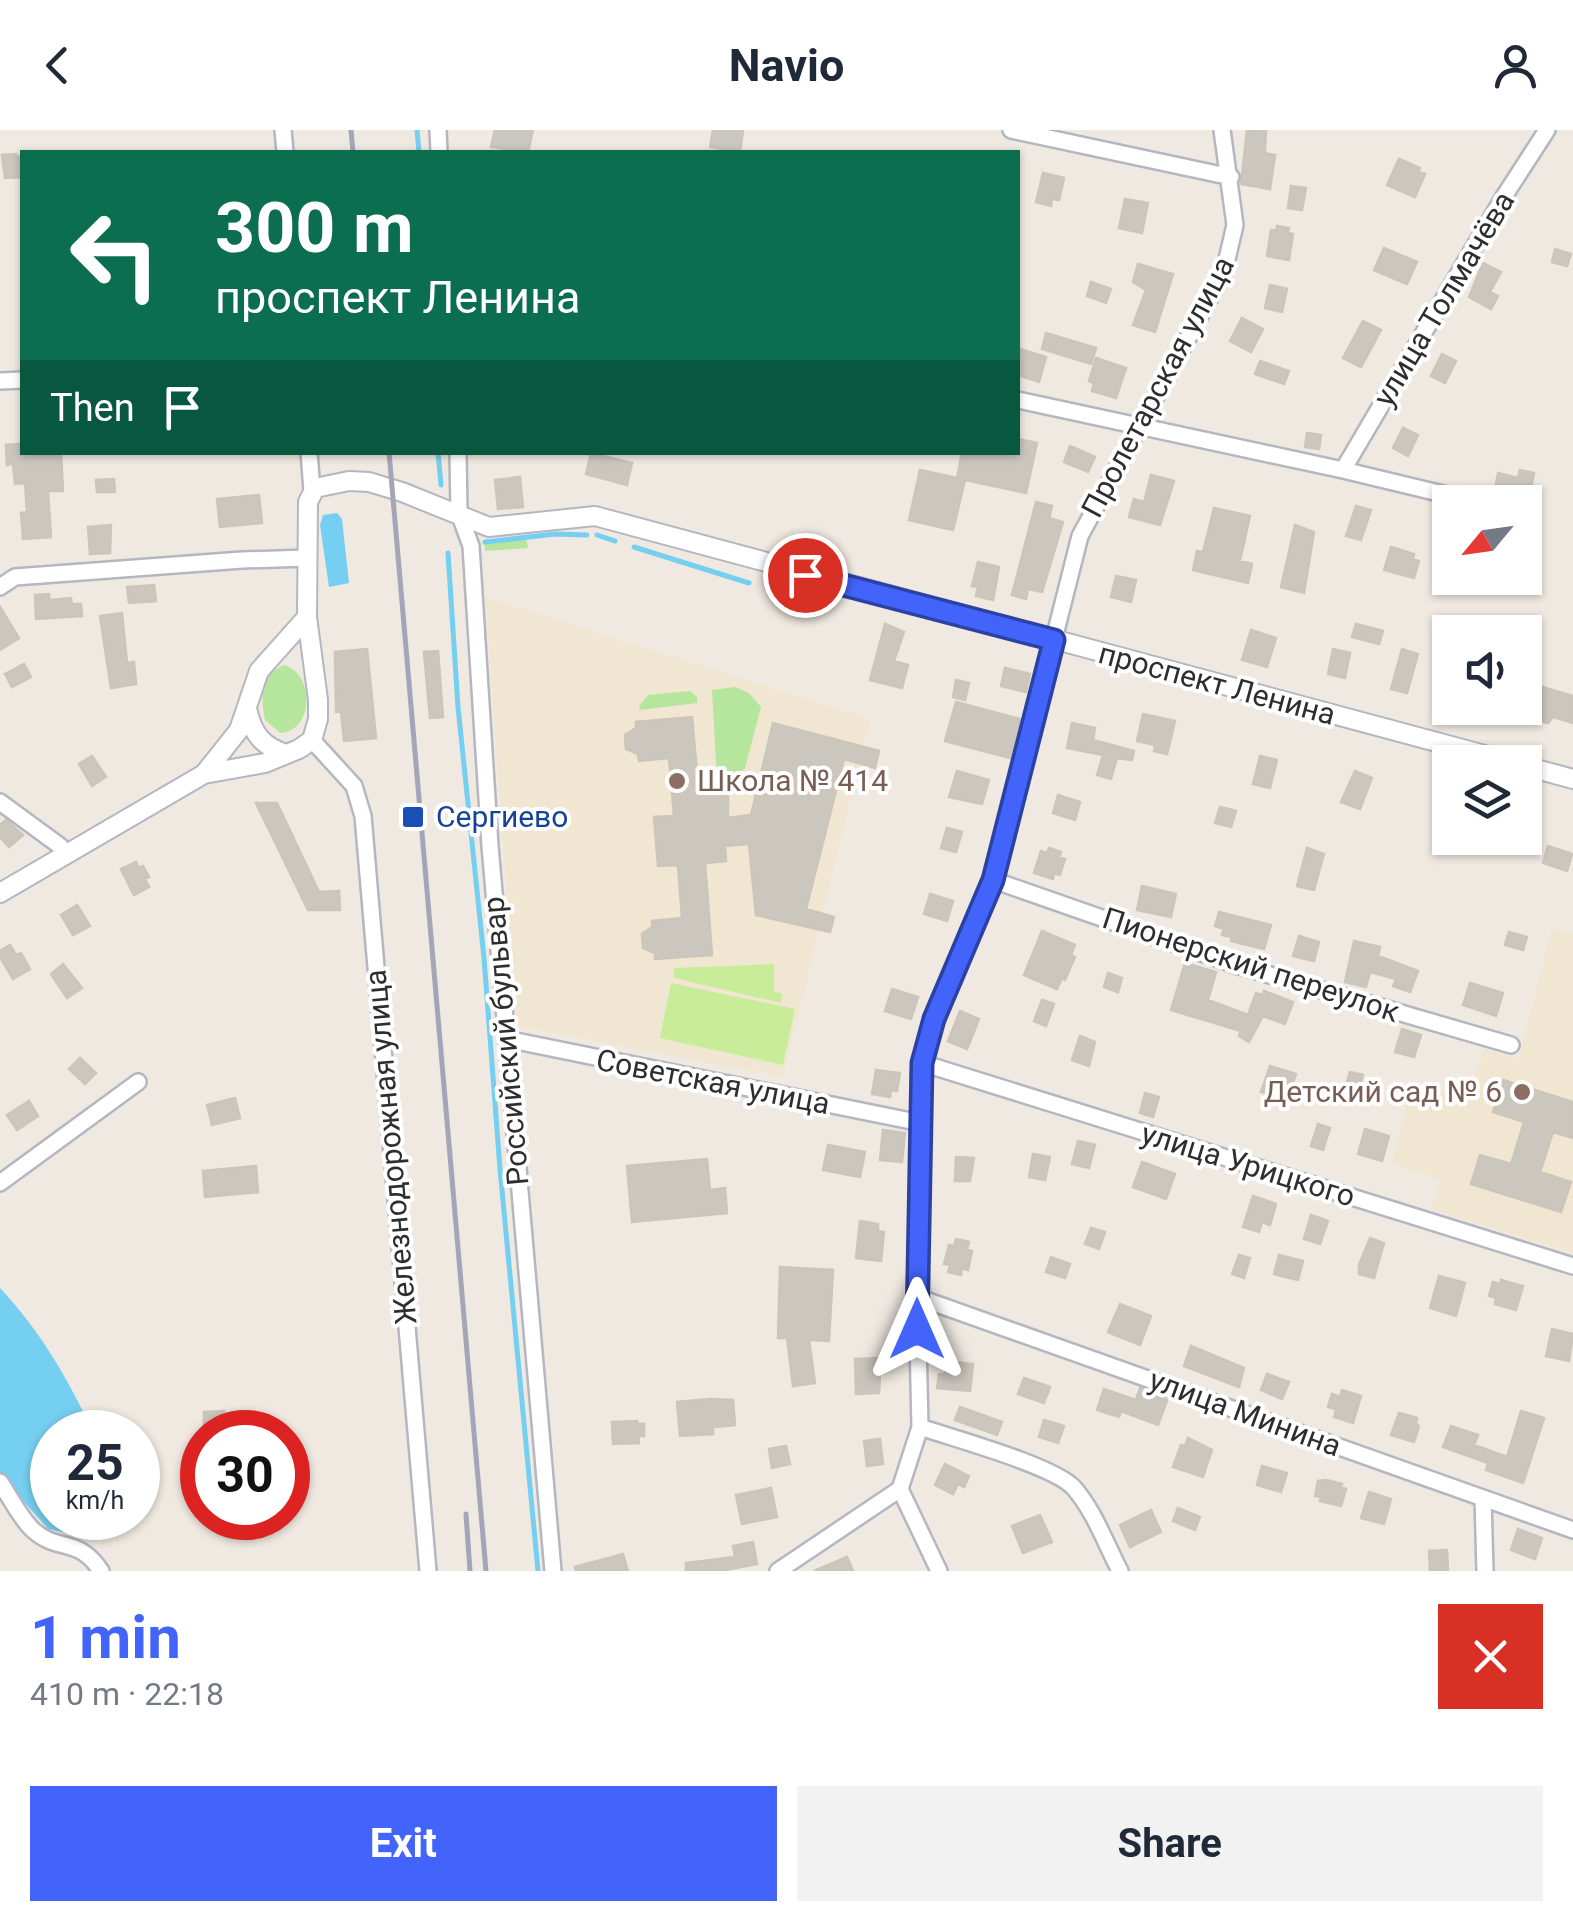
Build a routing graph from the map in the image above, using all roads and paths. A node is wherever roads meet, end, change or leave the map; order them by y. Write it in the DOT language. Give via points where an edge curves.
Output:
graph roads {
  1 [pos="1011,130"];
  2 [pos="1222,130"];
  3 [pos="1548,130"];
  4 [pos="1231,177"];
  5 [pos="1020,400"];
  6 [pos="1140,428"];
  7 [pos="309,455"];
  8 [pos="458,455"];
  9 [pos="1343,470"];
  10 [pos="1432,491"];
  11 [pos="310,497"];
  12 [pos="459,513"];
  13 [pos="308,558"];
  14 [pos="0,587"];
  15 [pos="306,618"];
  16 [pos="1054,640"];
  17 [pos="273,657"];
  18 [pos="315,674"];
  19 [pos="248,712"];
  20 [pos="312,740"];
  21 [pos="1447,745"];
  22 [pos="286,754"];
  23 [pos="1542,771"];
  24 [pos="204,774"];
  25 [pos="1573,779"];
  26 [pos="0,802"];
  27 [pos="66,855"];
  28 [pos="993,880"];
  29 [pos="0,894"];
  30 [pos="506,1039"];
  31 [pos="1510,1045"];
  32 [pos="922,1063"];
  33 [pos="138,1082"];
  34 [pos="921,1123"];
  35 [pos="0,1183"];
  36 [pos="1573,1266"];
  37 [pos="916,1296"];
  38 [pos="920,1427"];
  39 [pos="0,1482"];
  40 [pos="900,1489"];
  41 [pos="1483,1498"];
  42 [pos="1573,1530"];
  43 [pos="785,1569"];
  44 [pos="102,1571"];
  45 [pos="428,1571"];
  46 [pos="552,1571"];
  47 [pos="939,1571"];
  48 [pos="1120,1571"];
  49 [pos="1486,1571"];
  1 -- 4 [label="street"];
  2 -- 4 [label="street, Пролетарская улица"];
  3 -- 9 [label="street, улица Толмачёва"];
  4 -- 6 [label="street, Пролетарская улица" via="1235,225 1224,272"];
  5 -- 6 [label="street"];
  6 -- 9 [label="street"];
  6 -- 16 [label="street, Пролетарская улица" via="1080,536"];
  7 -- 11 [label="street"];
  8 -- 12 [label="street, Российский бульвар"];
  9 -- 10 [label="street"];
  11 -- 12 [label="street, проспект Ленина" via="329,483 369,482"];
  11 -- 13 [label="street"];
  12 -- 16 [label="street, проспект Ленина" via="490,527 596,516"];
  12 -- 30 [label="street, Российский бульвар" via="471,546"];
  13 -- 14 [label="street" via="15,577"];
  13 -- 15 [label="street"];
  15 -- 17 [label="street"];
  15 -- 18 [label="street"];
  16 -- 21 [label="street, проспект Ленина"];
  16 -- 28 [label="street, Пролетарская улица"];
  17 -- 18 [label="street" via="296,659"];
  17 -- 19 [label="street" via="255,678"];
  18 -- 20 [label="street" via="318,719"];
  19 -- 22 [label="street" via="260,740"];
  19 -- 24 [label="street"];
  20 -- 22 [label="street"];
  20 -- 45 [label="street, Железнодорожная улица" via="354,786 363,816"];
  22 -- 24 [label="street"];
  23 -- 25 [label="street"];
  24 -- 27 [label="street"];
  26 -- 27 [label="street"];
  27 -- 29 [label="street"];
  28 -- 31 [label="street, Пионерский переулок" via="1239,966"];
  28 -- 32 [label="street, Пролетарская улица"];
  30 -- 34 [label="street, Советская улица"];
  30 -- 46 [label="street, Российский бульвар"];
  32 -- 34 [label="street, Пролетарская улица"];
  32 -- 36 [label="street, улица Урицкого"];
  33 -- 35 [label="street"];
  34 -- 37 [label="street, Пролетарская улица"];
  37 -- 38 [label="street, Пролетарская улица"];
  37 -- 41 [label="street, улица Минина"];
  38 -- 40 [label="street, Пролетарская улица"];
  38 -- 48 [label="street" via="1072,1485"];
  39 -- 44 [label="street" via="34,1530 90,1552"];
  40 -- 43 [label="street"];
  40 -- 47 [label="street"];
  41 -- 42 [label="street, улица Минина"];
  41 -- 49 [label="street"];
}
